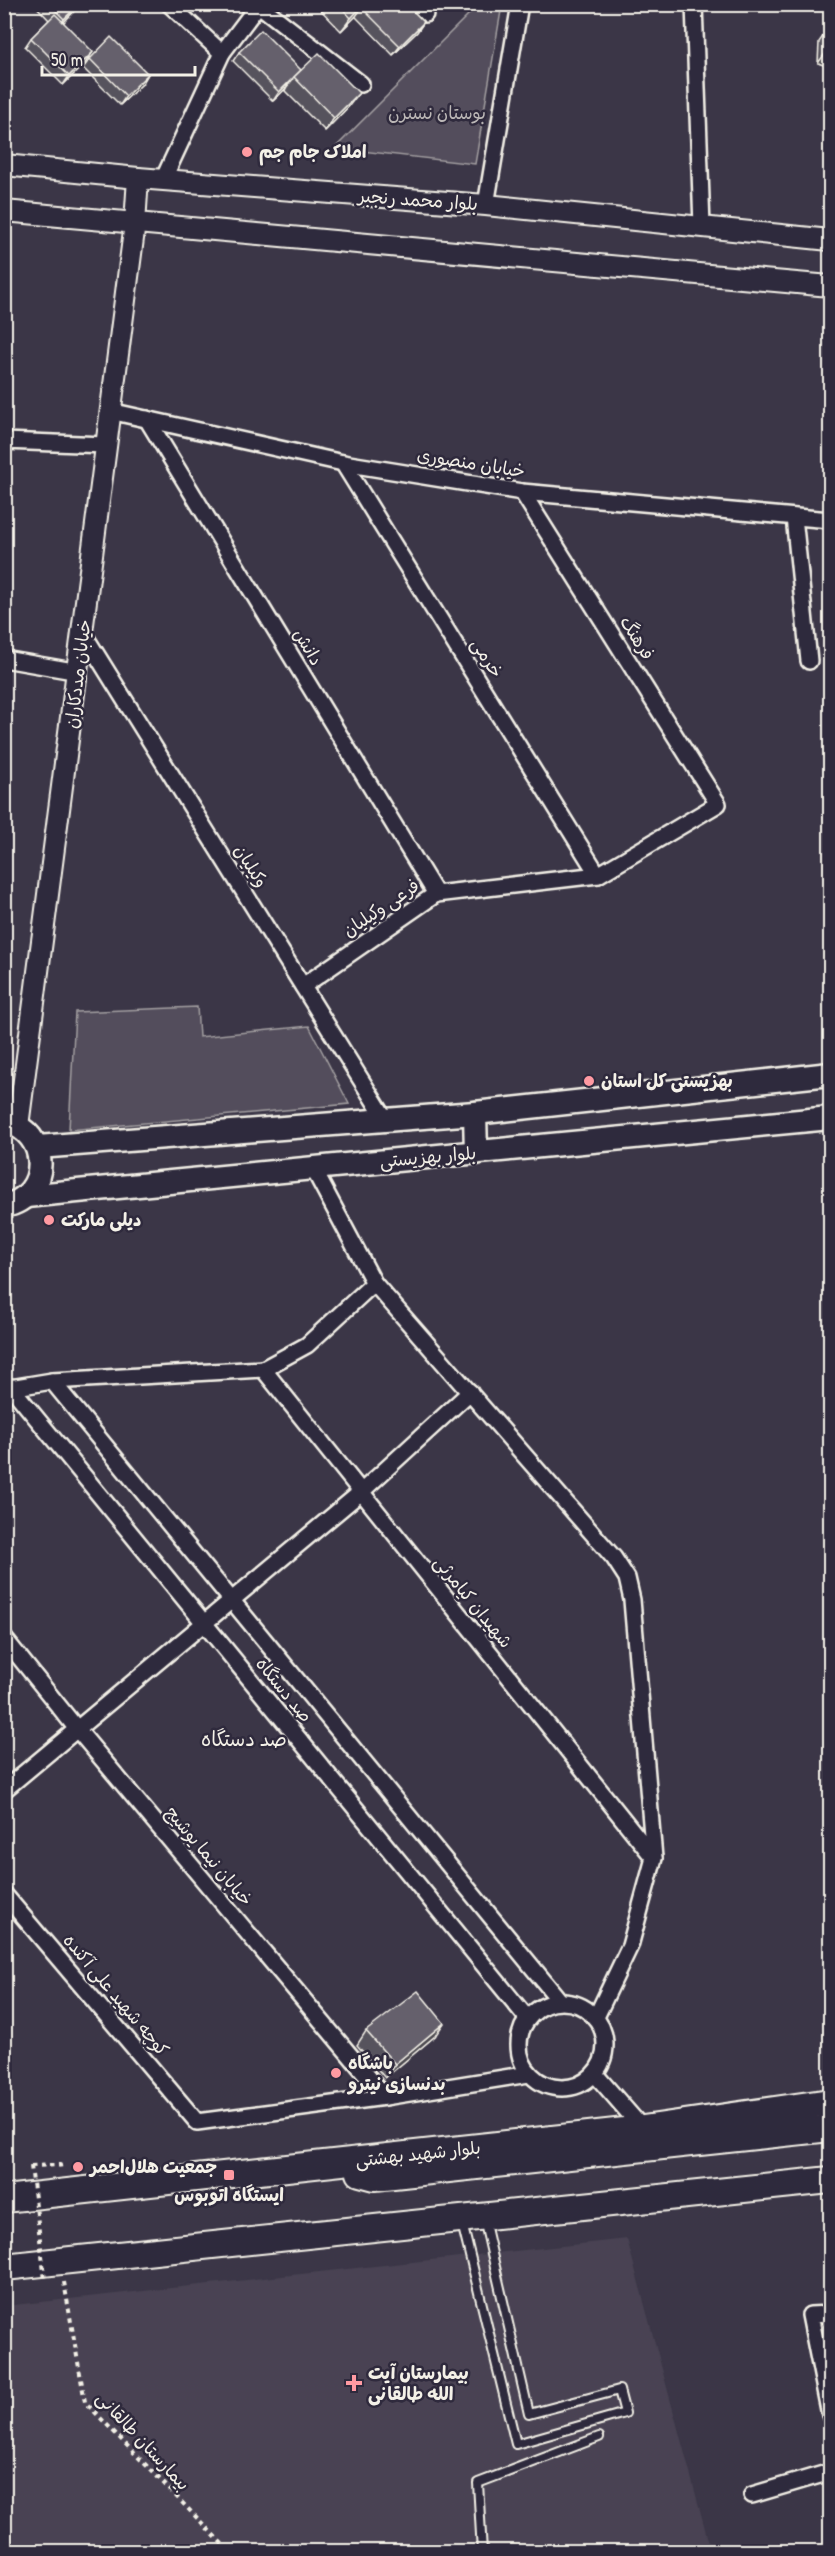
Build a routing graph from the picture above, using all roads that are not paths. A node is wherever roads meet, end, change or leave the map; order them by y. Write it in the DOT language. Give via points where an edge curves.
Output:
graph roads {
  1 [pos="170,4"];
  2 [pos="520,4"];
  3 [pos="694,4"];
  4 [pos="259,5"];
  5 [pos="222,53"];
  6 [pos="361,84"];
  7 [pos="4,165"];
  8 [pos="138,178"];
  9 [pos="163,180"];
  10 [pos="486,205"];
  11 [pos="4,211"];
  12 [pos="135,223"];
  13 [pos="702,226"];
  14 [pos="831,240"];
  15 [pos="831,286"];
  16 [pos="110,411"];
  17 [pos="147,419"];
  18 [pos="4,441"];
  19 [pos="105,445"];
  20 [pos="343,463"];
  21 [pos="522,492"];
  22 [pos="794,517"];
  23 [pos="831,520"];
  24 [pos="83,633"];
  25 [pos="4,658"];
  26 [pos="808,661"];
  27 [pos="79,672"];
  28 [pos="598,875"];
  29 [pos="436,894"];
  30 [pos="303,986"];
  31 [pos="831,1074"];
  32 [pos="475,1113"];
  33 [pos="831,1118"];
  34 [pos="386,1120"];
  35 [pos="11,1124"];
  36 [pos="38,1148"];
  37 [pos="476,1153"];
  38 [pos="313,1168"];
  39 [pos="26,1196"];
  40 [pos="4,1206"];
  41 [pos="374,1283"];
  42 [pos="263,1369"];
  43 [pos="52,1381"];
  44 [pos="8,1388"];
  45 [pos="470,1392"];
  46 [pos="360,1493"];
  47 [pos="231,1600"];
  48 [pos="204,1623"];
  49 [pos="4,1638"];
  50 [pos="77,1729"];
  51 [pos="4,1791"];
  52 [pos="654,1858"];
  53 [pos="4,1894"];
  54 [pos="560,2001"];
  55 [pos="596,2017"];
  56 [pos="527,2018"];
  57 [pos="529,2074"];
  58 [pos="595,2074"];
  59 [pos="385,2097"];
  60 [pos="831,2102"];
  61 [pos="831,2128"];
  62 [pos="643,2129"];
  63 [pos="328,2164"];
  64 [pos="831,2168"];
  65 [pos="831,2180"];
  66 [pos="4,2199"];
  67 [pos="472,2218"];
  68 [pos="336,2232"];
  69 [pos="4,2267"];
  70 [pos="831,2314"];
  71 [pos="831,2415"];
  72 [pos="599,2437"];
  73 [pos="831,2472"];
  74 [pos="752,2495"];
  75 [pos="482,2552"];
  1 -- 5 [label="street"];
  2 -- 10 [label="street"];
  3 -- 13 [label="street"];
  4 -- 5 [label="street"];
  4 -- 6 [label="street"];
  5 -- 9 [label="street"];
  7 -- 8 [label="street, بلوار محمد رنجبر"];
  8 -- 9 [label="street, بلوار محمد رنجبر"];
  8 -- 12 [label="street, خیابان مددکاران"];
  9 -- 10 [label="street, بلوار محمد رنجبر"];
  10 -- 13 [label="street, بلوار محمد رنجبر"];
  11 -- 12 [label="street"];
  12 -- 15 [label="street"];
  12 -- 16 [label="street, خیابان مددکاران"];
  13 -- 14 [label="street, بلوار محمد رنجبر"];
  16 -- 17 [label="street, خیابان منصوری"];
  16 -- 19 [label="street, خیابان مددکاران"];
  17 -- 20 [label="street, خیابان منصوری"];
  17 -- 29 [label="street, دانش"];
  18 -- 19 [label="street"];
  19 -- 24 [label="street, خیابان مددکاران"];
  20 -- 21 [label="street, خیابان منصوری"];
  20 -- 28 [label="street, خرمی"];
  21 -- 22 [label="street, خیابان منصوری"];
  21 -- 28 [label="street, فرهنگ" via="718,804"];
  22 -- 23 [label="street, خیابان منصوری"];
  22 -- 26 [label="street"];
  24 -- 27 [label="street, خیابان مددکاران"];
  24 -- 30 [label="street, وکیلیان"];
  25 -- 27 [label="street"];
  27 -- 35 [label="street, خیابان مددکاران"];
  28 -- 29 [label="street, فرعی وکیلیان"];
  29 -- 30 [label="street, فرعی وکیلیان"];
  30 -- 34 [label="street, وکیلیان"];
  31 -- 32 [label="main road"];
  32 -- 34 [label="main road"];
  32 -- 37 [label="main road"];
  33 -- 37 [label="main road, بلوار بهزیستی"];
  34 -- 36 [label="main road"];
  35 -- 36 [label="main road" via="30,1135"];
  36 -- 39 [label="main road" via="40,1173"];
  37 -- 38 [label="main road, بلوار بهزیستی"];
  38 -- 39 [label="main road, بلوار بهزیستی"];
  38 -- 41 [label="street"];
  39 -- 40 [label="main road, بلوار بهزیستی"];
  41 -- 42 [label="street" via="307,1345"];
  41 -- 45 [label="street"];
  42 -- 43 [label="street"];
  42 -- 46 [label="street, شهیدان کیامرثی"];
  43 -- 44 [label="street"];
  43 -- 47 [label="street, صد دستگاه"];
  44 -- 48 [label="street, صد دستگاه"];
  45 -- 46 [label="street"];
  45 -- 52 [label="street" via="627,1578"];
  46 -- 47 [label="street"];
  46 -- 52 [label="street, شهیدان کیامرثی"];
  47 -- 48 [label="street"];
  47 -- 54 [label="street, صد دستگاه"];
  48 -- 50 [label="street"];
  48 -- 56 [label="street, صد دستگاه"];
  49 -- 50 [label="street, خیابان نیما یوشیج"];
  50 -- 51 [label="street"];
  50 -- 59 [label="street, خیابان نیما یوشیج"];
  52 -- 55 [label="street" via="630,1946"];
  53 -- 59 [label="street, کوچه شهید علی آکنده" via="197,2122"];
  54 -- 55 [label="street" via="574,2002"];
  54 -- 56 [label="street" via="542,2006"];
  55 -- 58 [label="street" via="606,2046"];
  56 -- 57 [label="street" via="518,2046"];
  57 -- 58 [label="street" via="544,2085 562,2089 580,2085"];
  57 -- 59 [label="street"];
  58 -- 62 [label="street"];
  60 -- 62 [label="main road, بلوار شهید بهشتی"];
  61 -- 63 [label="main road" via="375,2177"];
  62 -- 63 [label="main road, بلوار شهید بهشتی"];
  63 -- 66 [label="main road, بلوار شهید بهشتی"];
  64 -- 68 [label="main road" via="378,2215"];
  65 -- 67 [label="main road"];
  67 -- 67 [label="lane" via="516,2444 625,2414 619,2390 530,2414"];
  67 -- 68 [label="main road"];
  68 -- 69 [label="main road" via="52,2270"];
  70 -- 71 [label="street" via="810,2314"];
  72 -- 75 [label="lane" via="478,2482"];
  73 -- 74 [label="street"];
}
